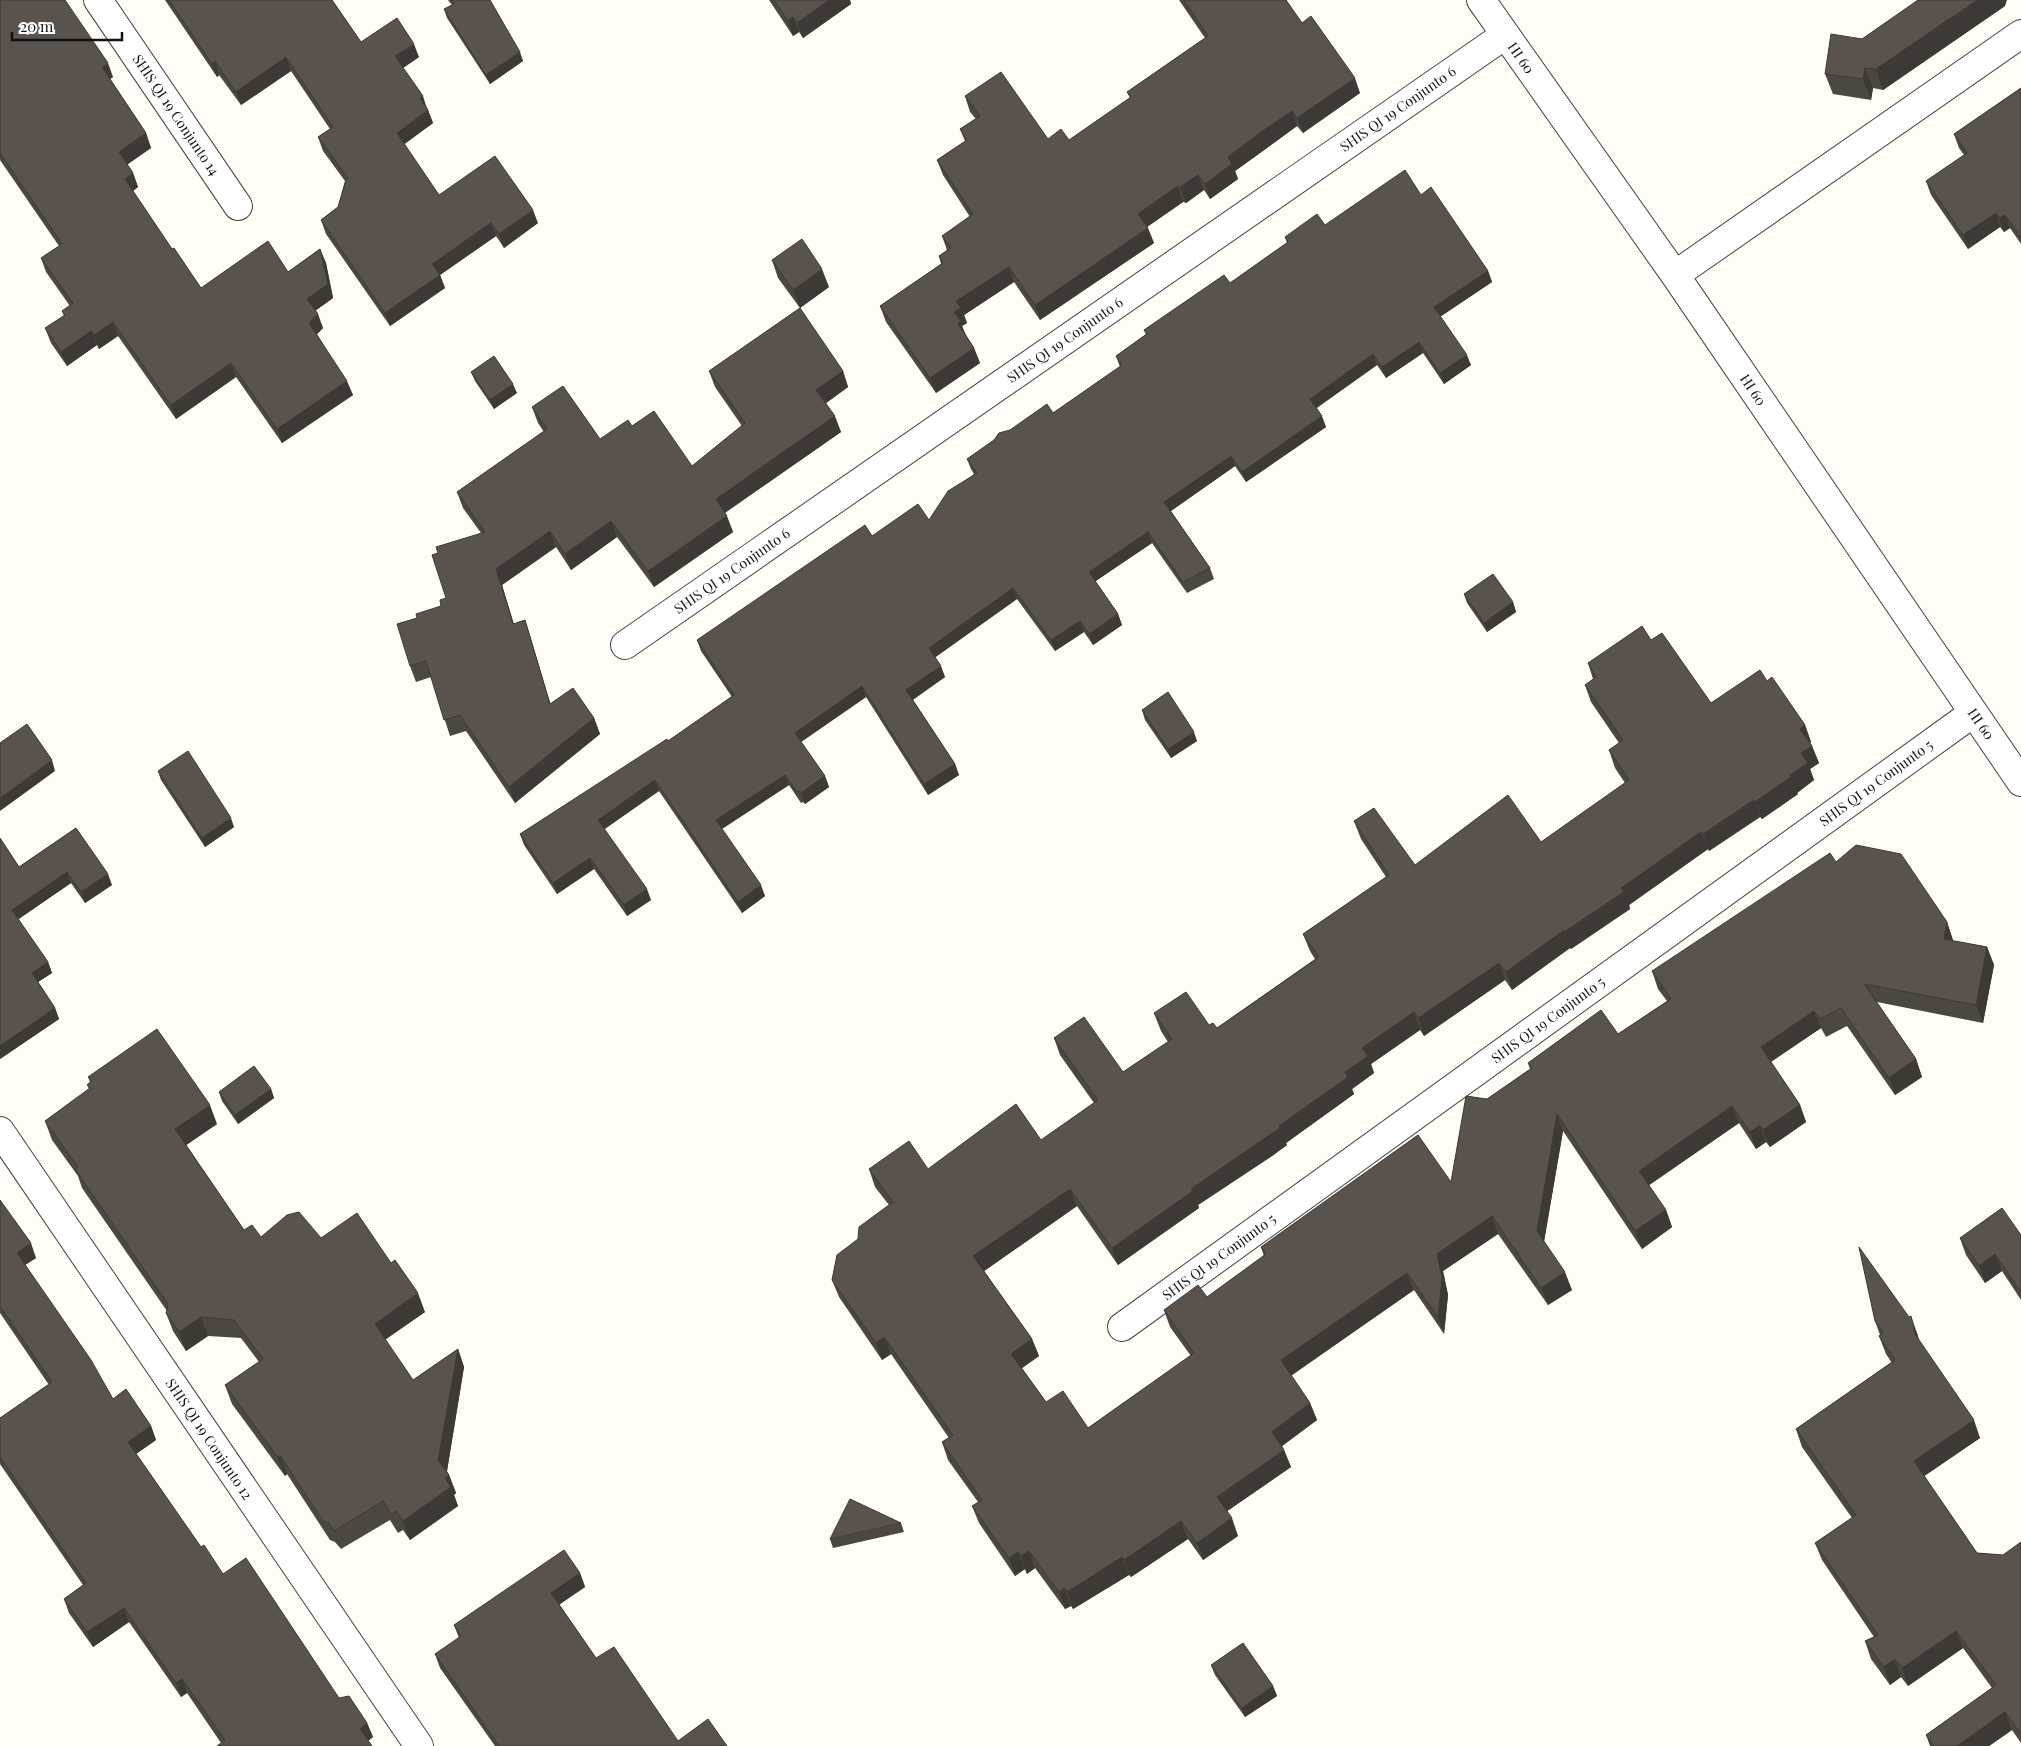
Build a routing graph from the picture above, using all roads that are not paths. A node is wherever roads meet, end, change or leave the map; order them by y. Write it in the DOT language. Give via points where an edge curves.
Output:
graph roads {
  1 [pos="98,0"];
  2 [pos="1481,0"];
  3 [pos="2021,34"];
  4 [pos="1505,35"];
  5 [pos="238,206"];
  6 [pos="1675,275"];
  7 [pos="625,645"];
  8 [pos="1973,713"];
  9 [pos="2021,782"];
  10 [pos="0,1131"];
  11 [pos="1122,1327"];
  12 [pos="419,1746"];
  1 -- 5 [label="street, SHIS QI 19 Conjunto 14"];
  2 -- 4 [label="street, HI 60"];
  3 -- 6 [label="street"];
  4 -- 6 [label="street, HI 60"];
  4 -- 7 [label="street, SHIS QI 19 Conjunto 6"];
  6 -- 8 [label="street, HI 60"];
  8 -- 9 [label="street, HI 60"];
  8 -- 11 [label="street, SHIS QI 19 Conjunto 5"];
  10 -- 12 [label="street, SHIS QI 19 Conjunto 12"];
}
